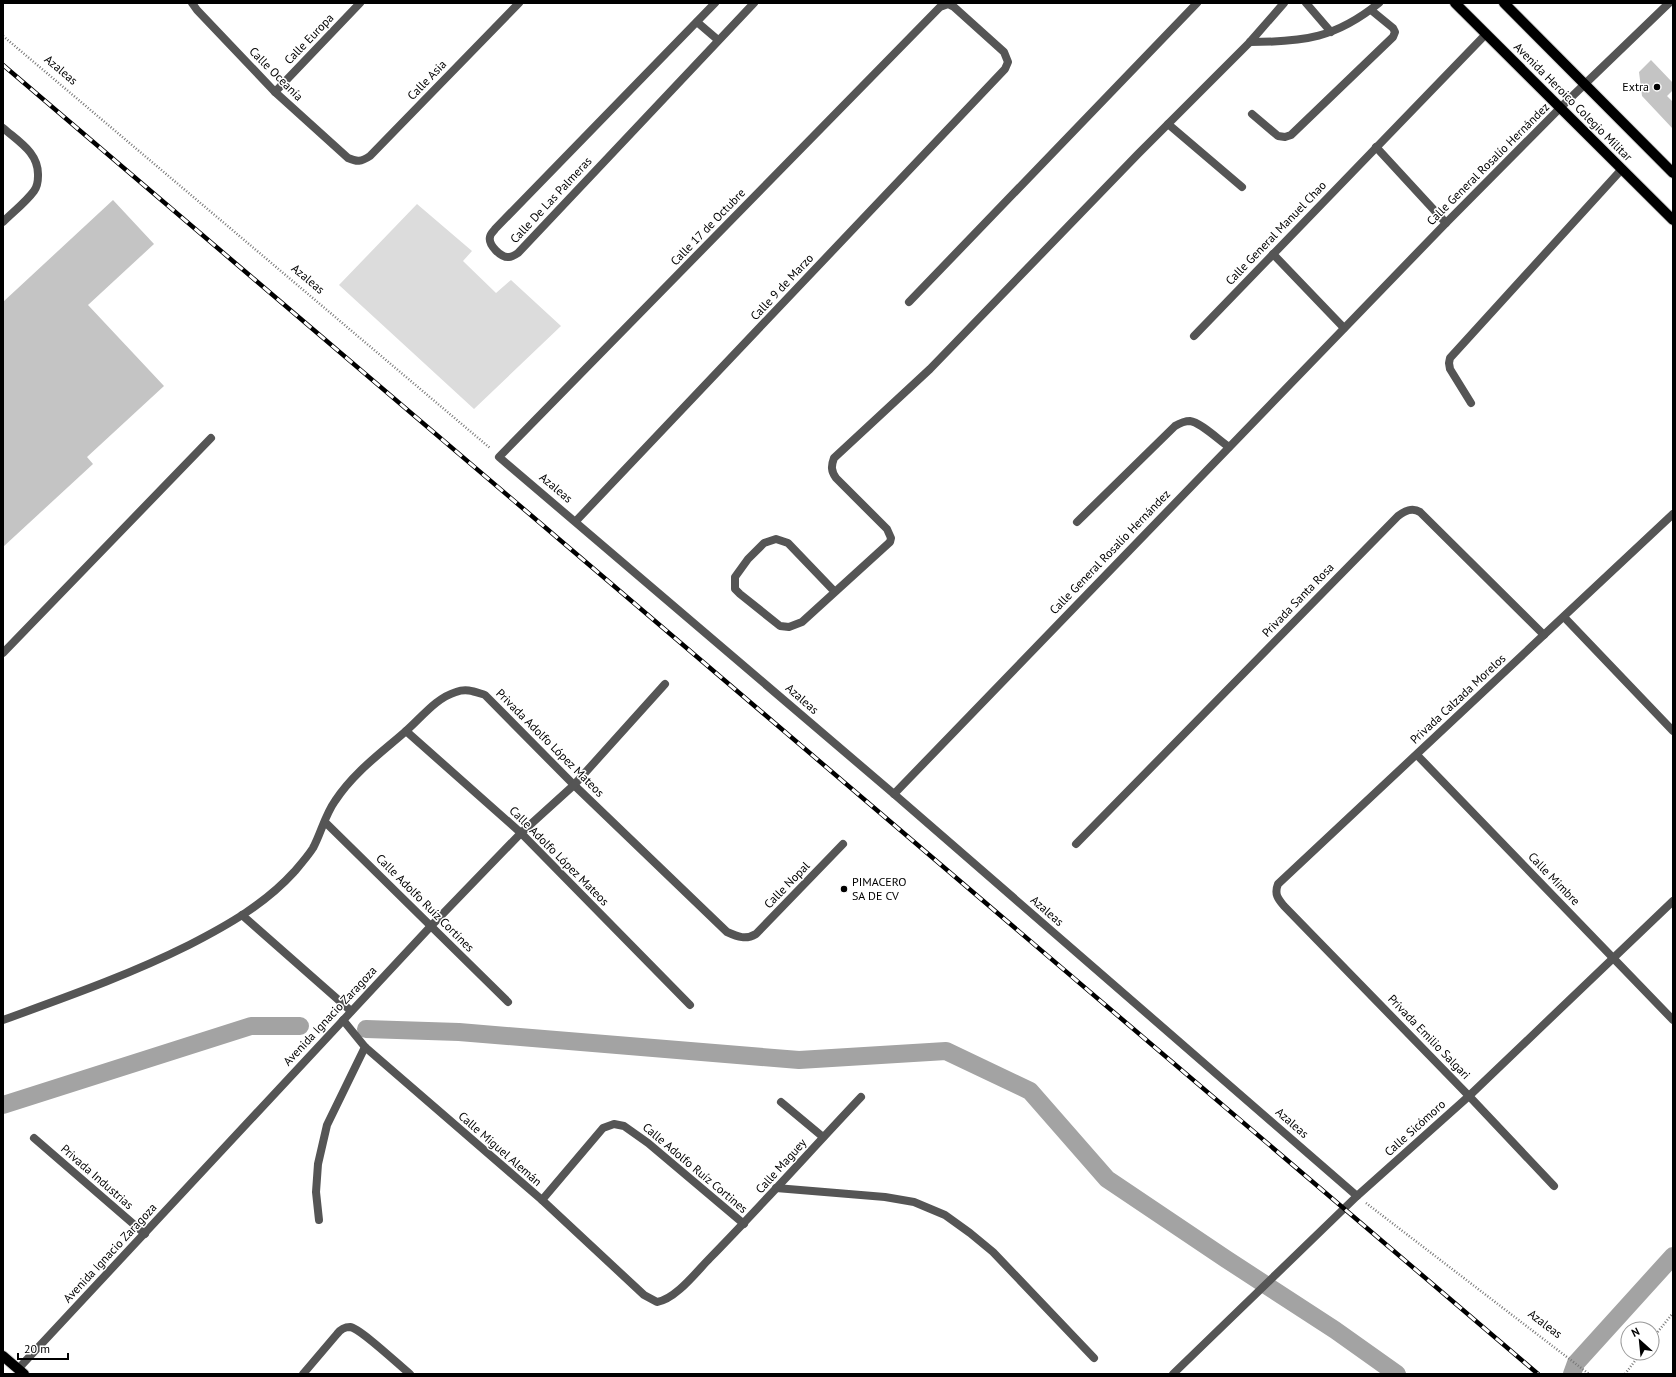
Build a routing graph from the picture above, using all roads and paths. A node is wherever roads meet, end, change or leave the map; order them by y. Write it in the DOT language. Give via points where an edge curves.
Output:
graph roads {
  1 [pos="192,3"];
  2 [pos="360,3"];
  3 [pos="519,3"];
  4 [pos="715,3"];
  5 [pos="754,3"];
  6 [pos="1197,3"];
  7 [pos="1284,3"];
  8 [pos="1306,3"];
  9 [pos="1379,3"];
  10 [pos="1455,3"];
  11 [pos="1504,3"];
  12 [pos="1669,3"];
  13 [pos="1370,10"];
  14 [pos="697,22"];
  15 [pos="1331,32"];
  16 [pos="1486,34"];
  17 [pos="3,36"];
  18 [pos="718,40"];
  19 [pos="1250,42"];
  20 [pos="1005,69"];
  21 [pos="1585,86"];
  22 [pos="275,92"];
  23 [pos="1561,107"];
  24 [pos="1252,114"];
  25 [pos="1168,124"];
  26 [pos="3,128"];
  27 [pos="1376,147"];
  28 [pos="348,158"];
  29 [pos="1622,169"];
  30 [pos="1673,173"];
  31 [pos="1242,187"];
  32 [pos="1673,220"];
  33 [pos="3,222"];
  34 [pos="1446,223"];
  35 [pos="1273,254"];
  36 [pos="909,302"];
  37 [pos="1344,328"];
  38 [pos="1194,336"];
  39 [pos="1471,403"];
  40 [pos="211,438"];
  41 [pos="1229,447"];
  42 [pos="500,457"];
  43 [pos="1673,514"];
  44 [pos="576,521"];
  45 [pos="1077,522"];
  46 [pos="835,592"];
  47 [pos="1564,617"];
  48 [pos="1544,635"];
  49 [pos="3,653"];
  50 [pos="665,684"];
  51 [pos="406,730"];
  52 [pos="1673,732"];
  53 [pos="1417,755"];
  54 [pos="574,785"];
  55 [pos="894,794"];
  56 [pos="325,822"];
  57 [pos="521,833"];
  58 [pos="843,844"];
  59 [pos="1076,844"];
  60 [pos="1673,901"];
  61 [pos="1284,906"];
  62 [pos="242,915"];
  63 [pos="431,926"];
  64 [pos="745,938"];
  65 [pos="1613,958"];
  66 [pos="508,1002"];
  67 [pos="690,1005"];
  68 [pos="351,1011"];
  69 [pos="3,1020"];
  70 [pos="343,1020"];
  71 [pos="1673,1020"];
  72 [pos="365,1047"];
  73 [pos="1469,1096"];
  74 [pos="861,1097"];
  75 [pos="781,1102"];
  76 [pos="34,1138"];
  77 [pos="823,1138"];
  78 [pos="1554,1186"];
  79 [pos="776,1188"];
  80 [pos="1357,1196"];
  81 [pos="542,1200"];
  82 [pos="319,1220"];
  83 [pos="744,1224"];
  84 [pos="145,1234"];
  85 [pos="644,1294"];
  86 [pos="1673,1313"];
  87 [pos="1660,1329"];
  88 [pos="3,1356"];
  89 [pos="1094,1358"];
  90 [pos="1635,1361"];
  91 [pos="21,1371"];
  92 [pos="303,1374"];
  93 [pos="410,1374"];
  94 [pos="1173,1374"];
  95 [pos="1589,1374"];
  96 [pos="1625,1374"];
  1 -- 22 [label="street, Calle Oceanía"];
  2 -- 22 [label="street, Calle Europa"];
  3 -- 28 [label="street, Calle Asia" via="370,156 361,161"];
  4 -- 14 [label="street, Calle De Las Palmeras"];
  5 -- 18 [label="street, Calle De Las Palmeras"];
  6 -- 36 [label="street"];
  7 -- 19 [label="street"];
  8 -- 15 [label="street"];
  9 -- 13 [label="street"];
  10 -- 16 [label="main road, Avenida Heroico Colegio Militar"];
  11 -- 21 [label="main road, Avenida Heroico Colegio Militar"];
  12 -- 21 [label="street, Calle General Rosalío Hernández"];
  13 -- 15 [label="street" via="1362,17"];
  13 -- 24 [label="street" via="1393,28 1393,37 1291,135 1278,136"];
  14 -- 18 [label="street"];
  14 -- 18 [label="street, Calle De Las Palmeras" via="495,228 490,239 497,252 509,257 518,253"];
  15 -- 19 [label="street" via="1289,41"];
  16 -- 23 [label="main road, Avenida Heroico Colegio Militar"];
  16 -- 27 [label="street, Calle General Manuel Chao"];
  17 -- 42 [label="path, Azaleas"];
  19 -- 25 [label="street"];
  20 -- 42 [label="street, Calle 17 de Octubre" via="1008,62 1004,52 954,7 948,4 940,6"];
  20 -- 44 [label="street, Calle 9 de Marzo"];
  21 -- 23 [label="street, Calle General Rosalío Hernández"];
  21 -- 30 [label="main road, Avenida Heroico Colegio Militar"];
  22 -- 28 [label="street, Calle Oceanía"];
  23 -- 29 [label="main road, Avenida Heroico Colegio Militar"];
  23 -- 34 [label="street, Calle General Rosalío Hernández"];
  25 -- 31 [label="street"];
  25 -- 46 [label="street" via="930,369 834,458 832,472 836,478 888,528 891,538 890,542"];
  26 -- 33 [label="street" via="29,150 34,157 38,174 35,190"];
  27 -- 34 [label="street"];
  27 -- 35 [label="street, Calle General Manuel Chao"];
  29 -- 32 [label="main road, Avenida Heroico Colegio Militar"];
  29 -- 39 [label="street" via="1450,358 1450,369"];
  34 -- 37 [label="street, Calle General Rosalío Hernández"];
  35 -- 37 [label="street"];
  35 -- 38 [label="street, Calle General Manuel Chao"];
  37 -- 41 [label="street, Calle General Rosalío Hernández"];
  40 -- 49 [label="street"];
  41 -- 45 [label="street" via="1196,423 1181,423"];
  41 -- 55 [label="street, Calle General Rosalío Hernández"];
  42 -- 44 [label="street, Azaleas"];
  43 -- 47 [label="street, Privada Calzada Morelos"];
  44 -- 55 [label="street, Azaleas"];
  46 -- 46 [label="street" via="788,543 776,539 764,543 735,577 735,589 780,626 802,622"];
  47 -- 48 [label="street, Privada Calzada Morelos"];
  47 -- 52 [label="street"];
  48 -- 53 [label="street, Privada Calzada Morelos"];
  48 -- 59 [label="street, Privada Santa Rosa" via="1420,512 1412,509 1405,511"];
  50 -- 54 [label="street, Avenida Ignacio Zaragoza"];
  51 -- 54 [label="street, Privada Adolfo López Mateos" via="445,696 469,690 485,696"];
  51 -- 56 [label="street, Privada Adolfo López Mateos" via="354,777 334,802"];
  51 -- 57 [label="street, Calle Adolfo López Mateos"];
  53 -- 61 [label="street, Privada Calzada Morelos" via="1278,884 1276,896"];
  53 -- 65 [label="street, Calle Mimbre"];
  54 -- 57 [label="street, Avenida Ignacio Zaragoza"];
  54 -- 64 [label="street, Privada Adolfo López Mateos" via="727,932"];
  55 -- 80 [label="street, Azaleas"];
  56 -- 62 [label="street, Privada Adolfo López Mateos" via="312,848 294,872 258,905"];
  56 -- 63 [label="street, Calle Adolfo Ruíz Cortines"];
  57 -- 63 [label="street, Avenida Ignacio Zaragoza"];
  57 -- 67 [label="street, Calle Adolfo López Mateos"];
  58 -- 64 [label="street, Calle Nopal" via="756,934"];
  60 -- 65 [label="street, Calle Sicómoro"];
  61 -- 73 [label="street, Privada Emilio Salgari"];
  62 -- 68 [label="street"];
  62 -- 69 [label="street, Privada Adolfo López Mateos" via="179,950 117,978"];
  63 -- 66 [label="street, Calle Adolfo Ruíz Cortines"];
  63 -- 68 [label="street, Avenida Ignacio Zaragoza"];
  65 -- 71 [label="street, Calle Mimbre"];
  65 -- 73 [label="street, Calle Sicómoro"];
  68 -- 70 [label="street, Avenida Ignacio Zaragoza"];
  70 -- 72 [label="street, Calle Miguel Alemán"];
  70 -- 84 [label="street, Avenida Ignacio Zaragoza"];
  72 -- 81 [label="street, Calle Miguel Alemán"];
  72 -- 82 [label="street" via="327,1125 318,1164 316,1192"];
  73 -- 78 [label="street, Privada Emilio Salgari"];
  73 -- 80 [label="street, Calle Sicómoro"];
  74 -- 77 [label="street, Calle Maguey"];
  75 -- 77 [label="street"];
  76 -- 84 [label="street, Privada Industrias"];
  77 -- 79 [label="street, Calle Maguey"];
  79 -- 83 [label="street, Calle Maguey"];
  79 -- 89 [label="street" via="900,1200 919,1204 945,1215 993,1252"];
  80 -- 94 [label="street, Calle Sicómoro"];
  80 -- 95 [label="path, Azaleas"];
  81 -- 83 [label="street, Calle Adolfo Ruíz Cortines" via="603,1128 614,1124 624,1126 648,1143"];
  81 -- 85 [label="street, Calle Miguel Alemán"];
  83 -- 85 [label="street, Calle Maguey" via="672,1296 657,1302"];
  84 -- 91 [label="street, Avenida Ignacio Zaragoza"];
  86 -- 87 [label="path"];
  88 -- 91 [label="main road"];
  90 -- 96 [label="path"];
  92 -- 93 [label="street" via="337,1334 349,1327 367,1338"];
}
